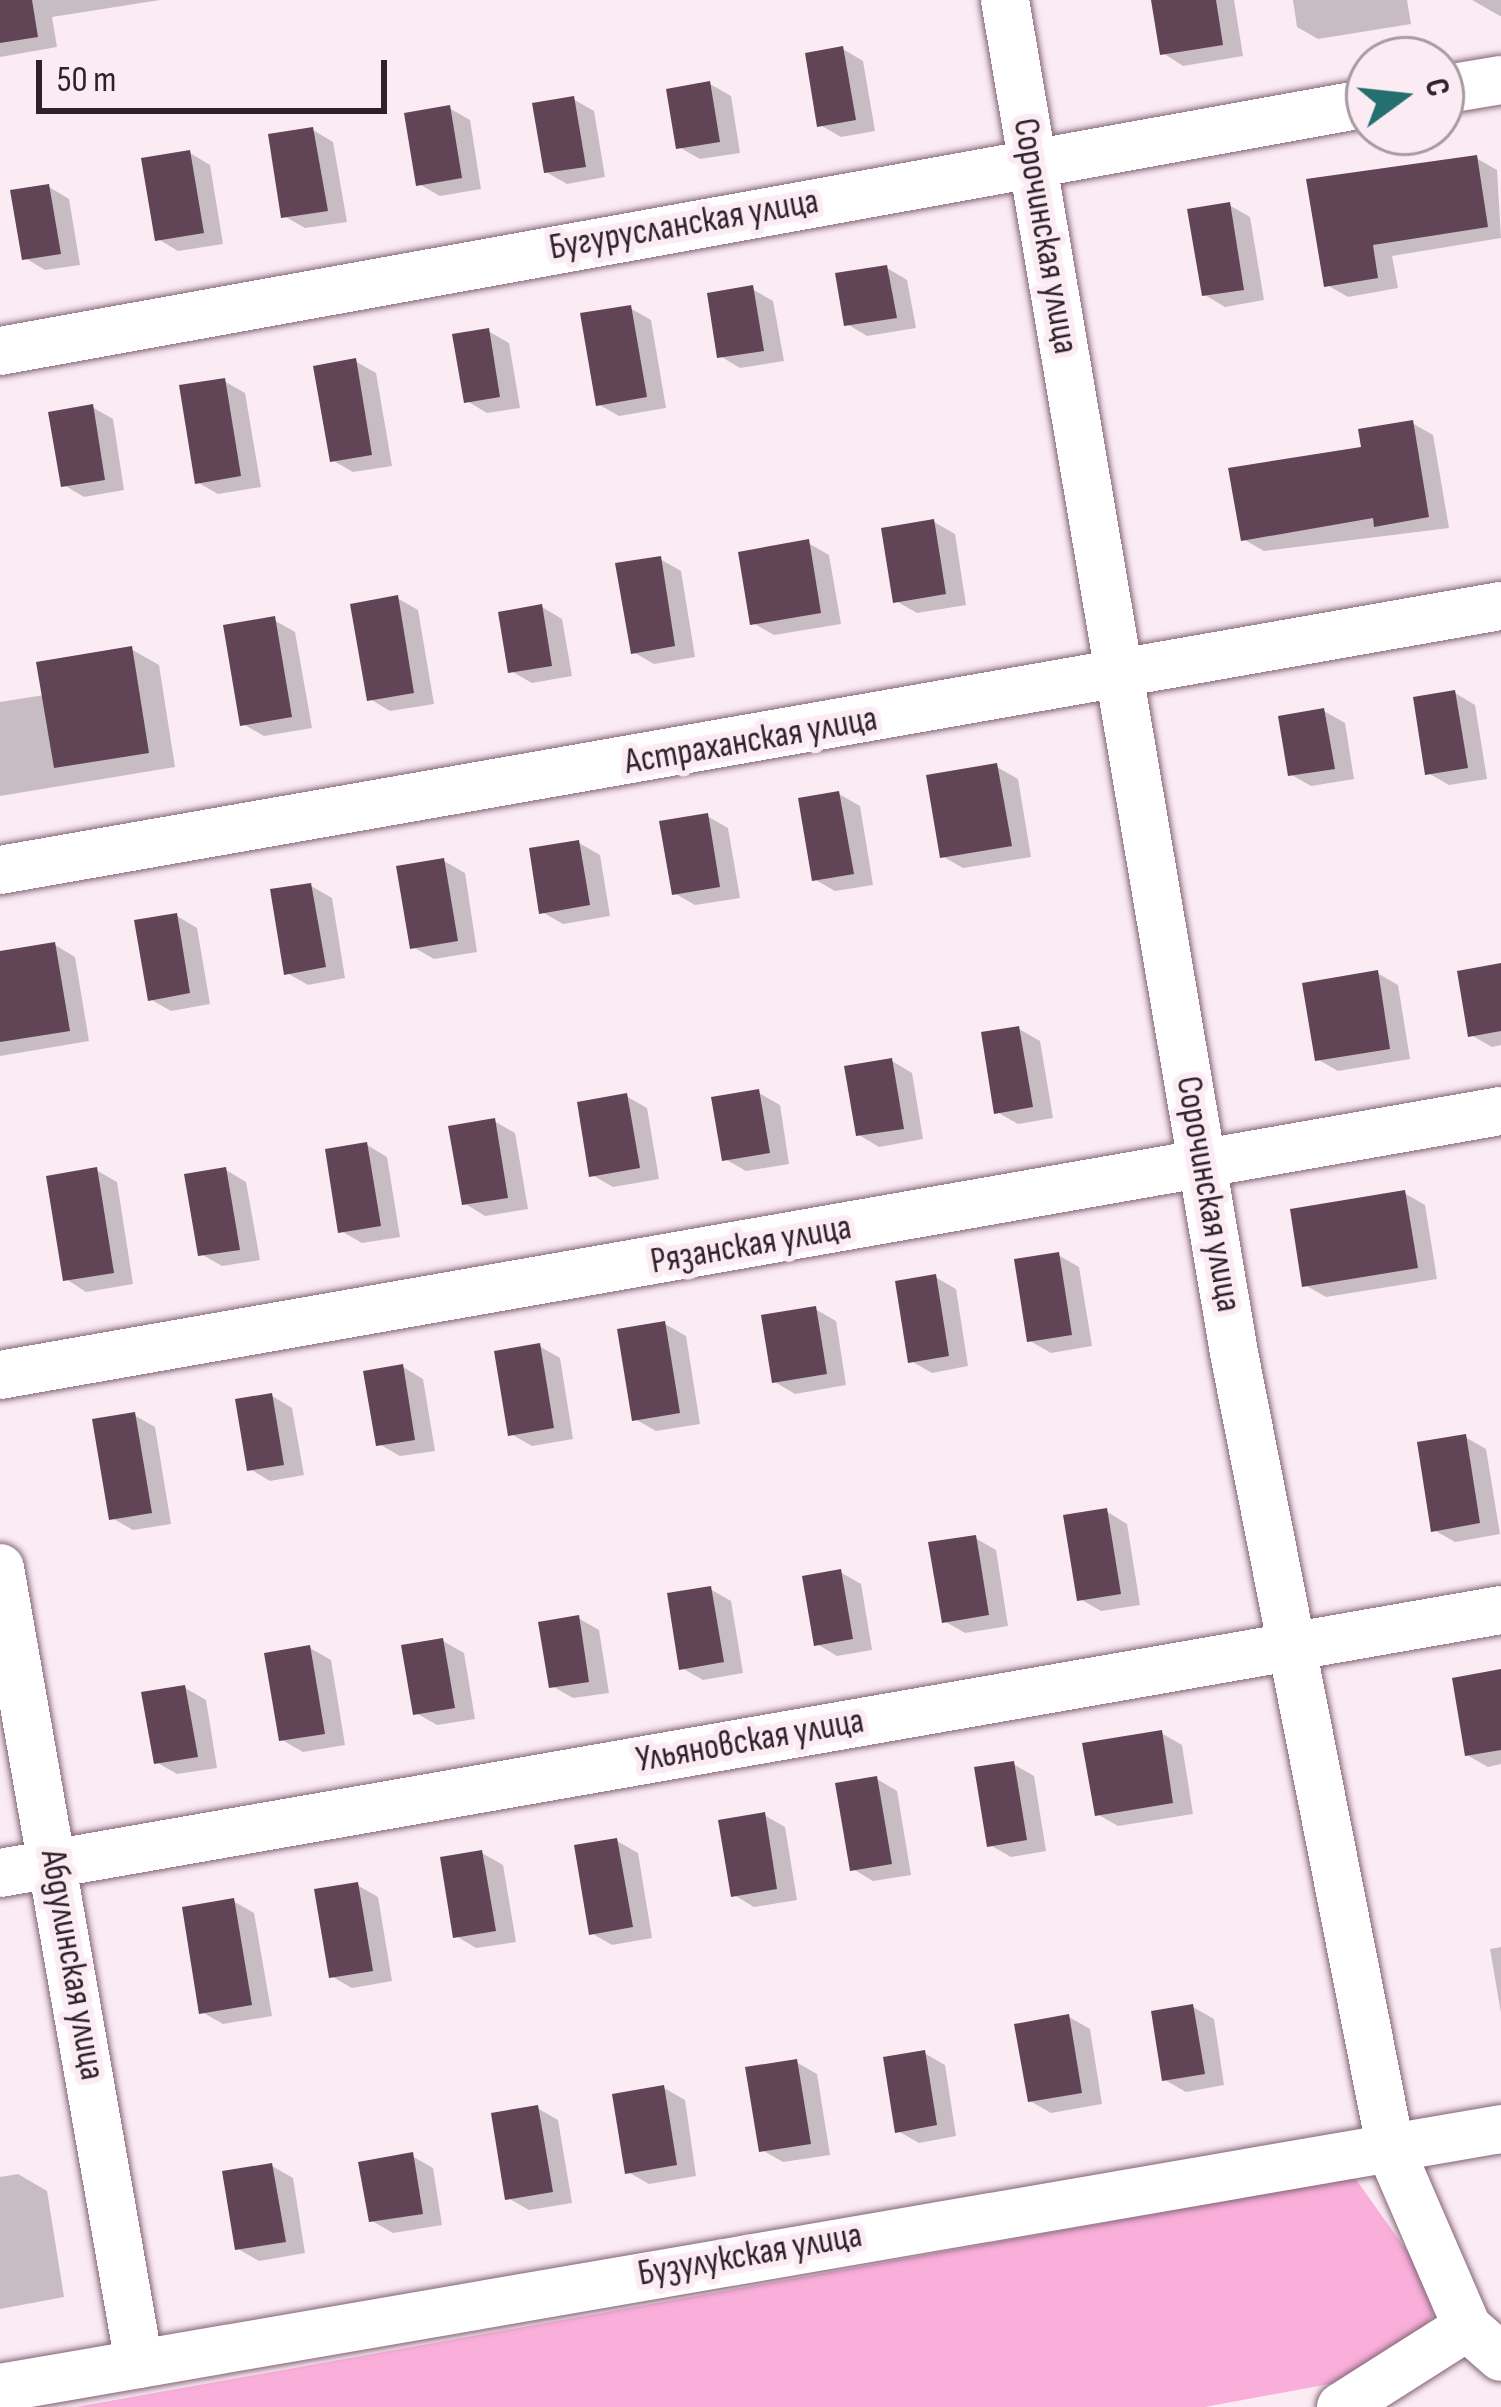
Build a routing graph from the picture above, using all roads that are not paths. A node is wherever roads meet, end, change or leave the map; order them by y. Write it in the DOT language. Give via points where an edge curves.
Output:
graph roads {
  1 [pos="1005,0"];
  2 [pos="1501,80"];
  3 [pos="1465,86"];
  4 [pos="1345,107"];
  5 [pos="1032,160"];
  6 [pos="0,351"];
  7 [pos="1501,606"];
  8 [pos="1120,677"];
  9 [pos="0,870"];
  10 [pos="1501,1112"];
  11 [pos="1203,1167"];
  12 [pos="0,1375"];
  13 [pos="0,1568"];
  14 [pos="1501,1610"];
  15 [pos="1292,1646"];
  16 [pos="55,1863"];
  17 [pos="0,1873"];
  18 [pos="1501,2129"];
  19 [pos="1391,2152"];
  20 [pos="1484,2342"];
  21 [pos="139,2364"];
  22 [pos="0,2388"];
  23 [pos="1341,2407"];
  1 -- 5 [label="street, Сорочинская улица"];
  2 -- 3 [label="street"];
  4 -- 5 [label="street, Бугурусланская улица"];
  5 -- 6 [label="street, Бугурусланская улица"];
  5 -- 8 [label="street, Сорочинская улица"];
  7 -- 8 [label="street, Астраханская улица"];
  8 -- 9 [label="street, Астраханская улица"];
  8 -- 11 [label="street, Сорочинская улица"];
  10 -- 11 [label="street, Рязанская улица"];
  11 -- 12 [label="street, Рязанская улица"];
  11 -- 15 [label="street, Сорочинская улица"];
  13 -- 16 [label="street, Абдулинская улица"];
  14 -- 15 [label="street, Ульяновская улица"];
  15 -- 16 [label="street, Ульяновская улица"];
  15 -- 19 [label="street, Сорочинская улица"];
  16 -- 17 [label="street, Ульяновская улица"];
  16 -- 21 [label="street, Абдулинская улица"];
  18 -- 19 [label="street, Бузулукская улица"];
  19 -- 20 [label="street, Сорочинская улица"];
  19 -- 21 [label="street, Бузулукская улица" via="819,2242"];
  20 -- 23 [label="street"];
  21 -- 22 [label="street, Бузулукская улица"];
}
